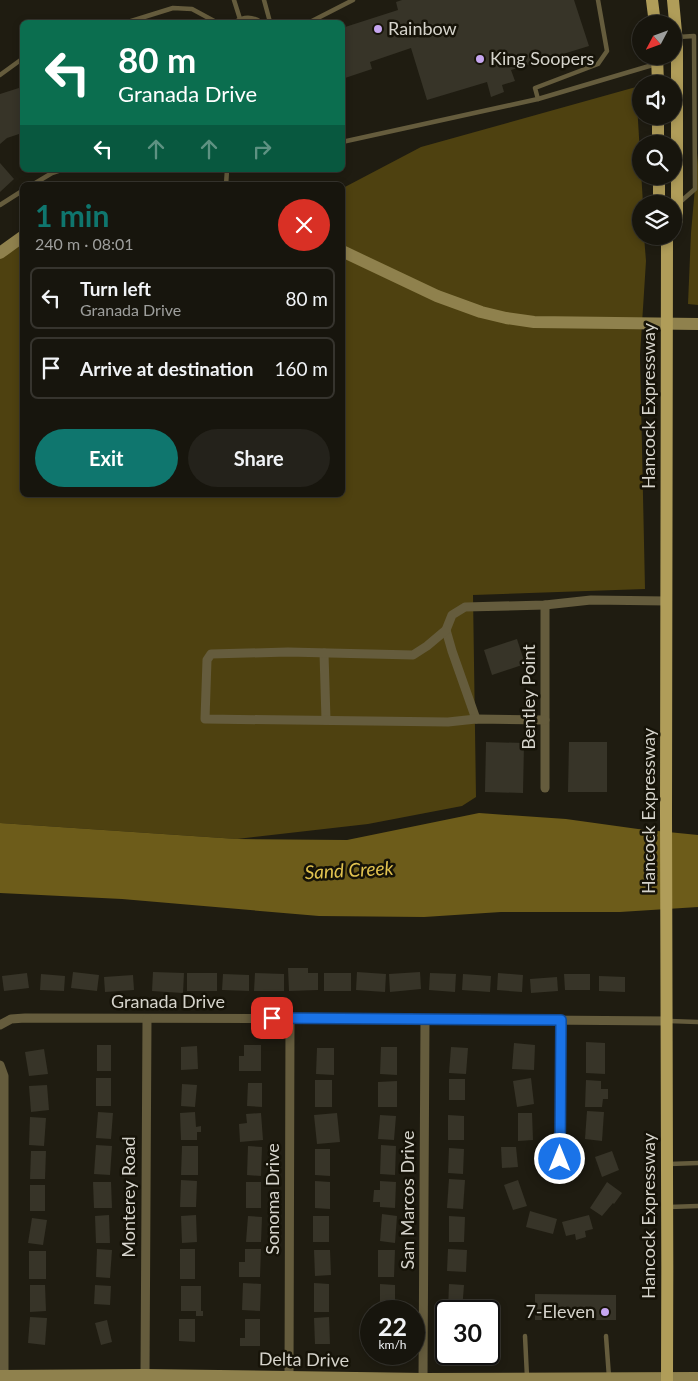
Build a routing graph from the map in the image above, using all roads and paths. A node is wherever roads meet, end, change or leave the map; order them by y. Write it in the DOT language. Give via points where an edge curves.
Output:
graph roads {
  1 [pos="234,0"];
  2 [pos="264,0"];
  3 [pos="353,0"];
  4 [pos="598,0"];
  5 [pos="673,0"];
  6 [pos="674,15"];
  7 [pos="240,19"];
  8 [pos="134,20"];
  9 [pos="212,20"];
  10 [pos="258,20"];
  11 [pos="269,20"];
  12 [pos="314,20"];
  13 [pos="696,35"];
  14 [pos="682,36"];
  15 [pos="20,60"];
  16 [pos="642,65"];
  17 [pos="676,65"];
  18 [pos="696,65"];
  19 [pos="0,75"];
  20 [pos="696,81"];
  21 [pos="538,99"];
  22 [pos="345,141"];
  23 [pos="55,172"];
  24 [pos="37,182"];
  25 [pos="20,192"];
  26 [pos="676,195"];
  27 [pos="682,200"];
  28 [pos="0,205"];
  29 [pos="20,238"];
  30 [pos="667,245"];
  31 [pos="345,252"];
  32 [pos="0,253"];
  33 [pos="667,324"];
  34 [pos="698,324"];
  35 [pos="667,600"];
  36 [pos="545,605"];
  37 [pos="446,630"];
  38 [pos="324,653"];
  39 [pos="326,720"];
  40 [pos="476,720"];
  41 [pos="545,720"];
  42 [pos="545,788"];
  43 [pos="290,1018"];
  44 [pos="425,1018"];
  45 [pos="147,1019"];
  46 [pos="561,1020"];
  47 [pos="668,1021"];
  48 [pos="698,1022"];
  49 [pos="0,1025"];
  50 [pos="0,1066"];
  51 [pos="698,1163"];
  52 [pos="666,1164"];
  53 [pos="560,1179"];
  54 [pos="698,1206"];
  55 [pos="667,1207"];
  56 [pos="525,1336"];
  57 [pos="606,1336"];
  58 [pos="2,1378"];
  59 [pos="698,1378"];
  60 [pos="145,1379"];
  61 [pos="289,1379"];
  62 [pos="519,1379"];
  63 [pos="609,1379"];
  64 [pos="667,1379"];
  65 [pos="423,1380"];
  66 [pos="562,1380"];
  1 -- 7 [label="lane"];
  2 -- 11 [label="lane"];
  3 -- 12 [label="lane"];
  4 -- 21 [label="lane" via="607,51 598,64 535,88"];
  5 -- 6 [label="main road"];
  7 -- 10 [label="lane"];
  8 -- 9 [label="lane" via="173,8 192,9"];
  13 -- 14 [label="lane"];
  13 -- 18 [label="lane"];
  15 -- 19 [label="lane"];
  16 -- 21 [label="lane"];
  17 -- 26 [label="main road"];
  18 -- 20 [label="lane"];
  20 -- 27 [label="lane" via="694,189"];
  21 -- 22 [label="lane"];
  23 -- 24 [label="lane"];
  25 -- 28 [label="lane"];
  29 -- 32 [label="main road"];
  30 -- 33 [label="main road, Hancock Expressway"];
  31 -- 33 [label="main road" via="437,296 497,316 534,322"];
  33 -- 34 [label="main road"];
  33 -- 35 [label="main road, Hancock Expressway"];
  35 -- 36 [label="street" via="591,600"];
  35 -- 47 [label="main road, Hancock Expressway"];
  36 -- 37 [label="street" via="464,608 452,615"];
  36 -- 41 [label="street, Bentley Point"];
  37 -- 38 [label="street" via="413,655"];
  37 -- 40 [label="street"];
  38 -- 39 [label="street"];
  38 -- 39 [label="street" via="211,654 207,660 206,719"];
  39 -- 40 [label="street"];
  40 -- 41 [label="street"];
  41 -- 42 [label="street, Bentley Point"];
  43 -- 44 [label="street, Granada Drive"];
  43 -- 45 [label="street, Granada Drive"];
  43 -- 61 [label="street, Sonoma Drive"];
  44 -- 46 [label="street, Granada Drive"];
  44 -- 65 [label="street, San Marcos Drive"];
  45 -- 49 [label="street, Granada Drive" via="25,1018 11,1019"];
  45 -- 60 [label="street, Monterey Road"];
  46 -- 47 [label="street, Granada Drive"];
  46 -- 53 [label="street"];
  47 -- 48 [label="lane"];
  47 -- 52 [label="main road, Hancock Expressway"];
  50 -- 58 [label="street" via="4,1076"];
  51 -- 52 [label="lane"];
  52 -- 55 [label="main road, Hancock Expressway"];
  54 -- 55 [label="lane"];
  55 -- 64 [label="main road, Hancock Expressway"];
  56 -- 62 [label="lane"];
  57 -- 63 [label="lane"];
  58 -- 60 [label="main road, Delta Drive"];
  59 -- 64 [label="main road, Delta Drive"];
  60 -- 61 [label="main road, Delta Drive"];
  61 -- 65 [label="main road, Delta Drive"];
  62 -- 65 [label="main road, Delta Drive"];
  62 -- 66 [label="main road, Delta Drive"];
  63 -- 64 [label="main road, Delta Drive"];
  63 -- 66 [label="main road, Delta Drive"];
}
